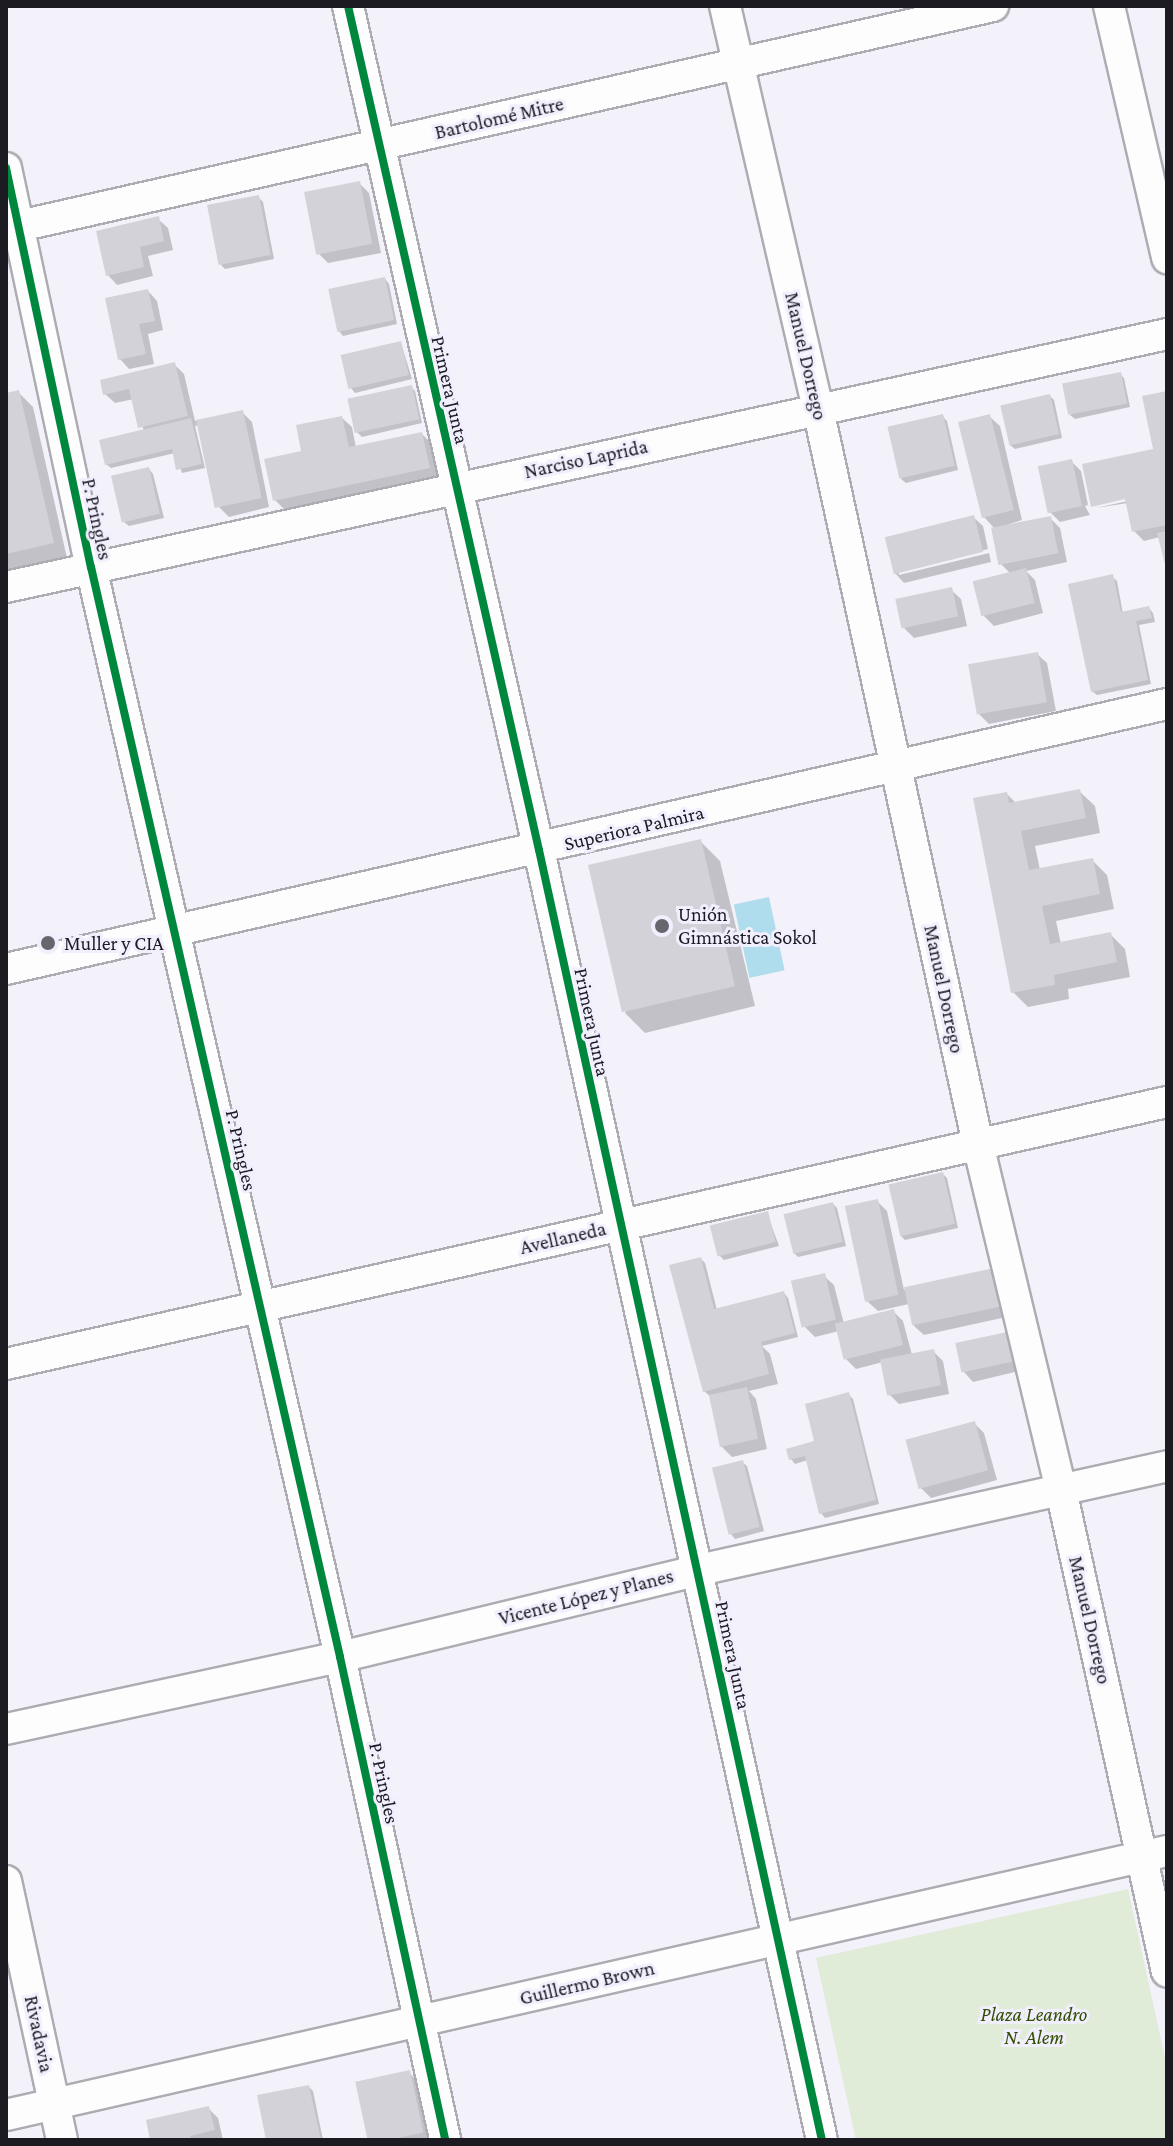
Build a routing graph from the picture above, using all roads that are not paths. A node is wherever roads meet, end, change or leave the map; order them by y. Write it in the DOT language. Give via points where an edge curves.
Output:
graph roads {
  1 [pos="348,6"];
  2 [pos="725,6"];
  3 [pos="993,6"];
  4 [pos="1109,6"];
  5 [pos="738,64"];
  6 [pos="379,145"];
  7 [pos="6,168"];
  8 [pos="13,228"];
  9 [pos="1167,258"];
  10 [pos="1167,334"];
  11 [pos="818,409"];
  12 [pos="455,487"];
  13 [pos="91,567"];
  14 [pos="6,587"];
  15 [pos="1167,704"];
  16 [pos="895,767"];
  17 [pos="539,850"];
  18 [pos="176,930"];
  19 [pos="6,969"];
  20 [pos="1167,1102"];
  21 [pos="978,1144"];
  22 [pos="619,1226"];
  23 [pos="260,1307"];
  24 [pos="6,1364"];
  25 [pos="1167,1466"];
  26 [pos="1061,1490"];
  27 [pos="699,1570"];
  28 [pos="340,1657"];
  29 [pos="6,1729"];
  30 [pos="1155,1853"];
  31 [pos="6,1881"];
  32 [pos="778,1939"];
  33 [pos="1167,1971"];
  34 [pos="418,2021"];
  35 [pos="54,2104"];
  36 [pos="6,2115"];
  37 [pos="62,2140"];
  38 [pos="445,2140"];
  39 [pos="822,2140"];
  1 -- 6 [label="street, Primera Junta"];
  2 -- 5 [label="street, Manuel Dorrego"];
  3 -- 5 [label="street, Bartolomé Mitre"];
  4 -- 9 [label="street"];
  5 -- 6 [label="street, Bartolomé Mitre"];
  5 -- 11 [label="street, Manuel Dorrego"];
  6 -- 8 [label="street, Bartolomé Mitre"];
  6 -- 12 [label="street, Primera Junta"];
  7 -- 8 [label="street, P. Pringles"];
  8 -- 13 [label="street, P. Pringles"];
  10 -- 11 [label="street, Narciso Laprida"];
  11 -- 12 [label="street, Narciso Laprida"];
  11 -- 16 [label="street, Manuel Dorrego"];
  12 -- 13 [label="street, Narciso Laprida"];
  12 -- 17 [label="street, Primera Junta"];
  13 -- 14 [label="street, Narciso Laprida"];
  13 -- 18 [label="street, P. Pringles"];
  15 -- 16 [label="street, Superiora Palmira"];
  16 -- 17 [label="street, Superiora Palmira"];
  16 -- 21 [label="street, Manuel Dorrego"];
  17 -- 18 [label="street, Superiora Palmira"];
  17 -- 22 [label="street, Primera Junta"];
  18 -- 19 [label="street, Superiora Palmira"];
  18 -- 23 [label="street, P. Pringles"];
  20 -- 21 [label="street, Avellaneda"];
  21 -- 22 [label="street, Avellaneda"];
  21 -- 26 [label="street, Manuel Dorrego"];
  22 -- 23 [label="street, Avellaneda"];
  22 -- 27 [label="street, Primera Junta"];
  23 -- 24 [label="street, Avellaneda"];
  23 -- 28 [label="street, P. Pringles"];
  25 -- 26 [label="street, Vicente López y Planes"];
  26 -- 27 [label="street, Vicente López y Planes"];
  26 -- 30 [label="street, Manuel Dorrego"];
  27 -- 28 [label="street, Vicente López y Planes"];
  27 -- 32 [label="street, Primera Junta"];
  28 -- 29 [label="street, Vicente López y Planes"];
  28 -- 34 [label="street, P. Pringles"];
  30 -- 32 [label="street, Guillermo Brown"];
  30 -- 33 [label="street, Manuel Dorrego"];
  31 -- 35 [label="street, Rivadavia"];
  32 -- 34 [label="street, Guillermo Brown"];
  32 -- 39 [label="street, Primera Junta"];
  34 -- 35 [label="street, Guillermo Brown"];
  34 -- 38 [label="street, P. Pringles"];
  35 -- 36 [label="street, Guillermo Brown"];
  35 -- 37 [label="street, Rivadavia"];
}
